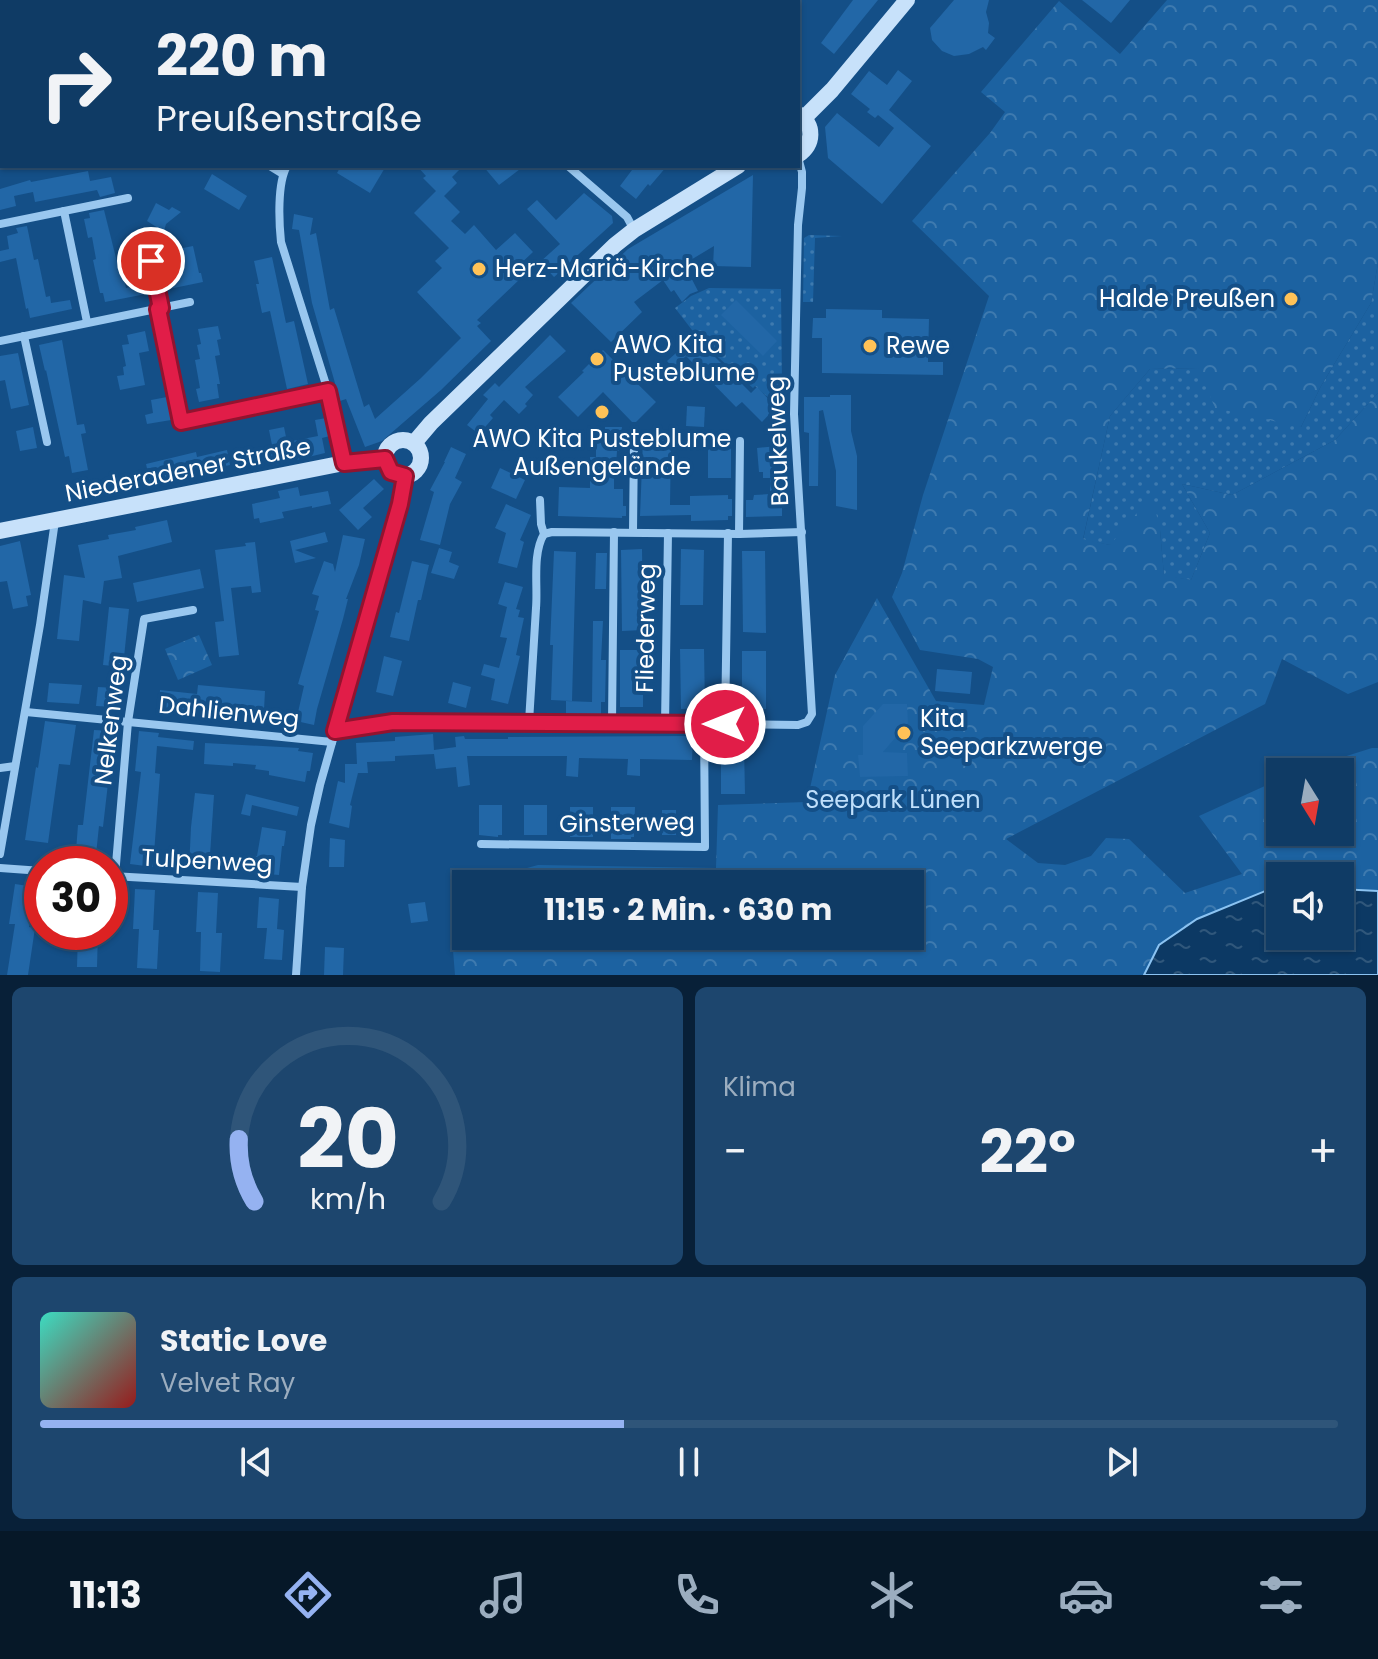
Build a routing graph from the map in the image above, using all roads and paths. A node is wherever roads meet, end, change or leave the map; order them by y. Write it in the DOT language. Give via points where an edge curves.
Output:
graph roads {
  1 [pos="907,0"];
  2 [pos="801,116"];
  3 [pos="800,154"];
  4 [pos="800,164"];
  5 [pos="570,168"];
  6 [pos="735,168"];
  7 [pos="285,170"];
  8 [pos="128,198"];
  9 [pos="64,211"];
  10 [pos="0,224"];
  11 [pos="634,230"];
  12 [pos="146,238"];
  13 [pos="190,302"];
  14 [pos="160,308"];
  15 [pos="87,322"];
  16 [pos="24,336"];
  17 [pos="0,341"];
  18 [pos="328,391"];
  19 [pos="634,440"];
  20 [pos="740,441"];
  21 [pos="47,442"];
  22 [pos="414,443"];
  23 [pos="385,459"];
  24 [pos="344,463"];
  25 [pos="405,476"];
  26 [pos="540,500"];
  27 [pos="55,520"];
  28 [pos="0,531"];
  29 [pos="614,532"];
  30 [pos="633,532"];
  31 [pos="802,532"];
  32 [pos="668,533"];
  33 [pos="728,533"];
  34 [pos="544,534"];
  35 [pos="739,534"];
  36 [pos="193,610"];
  37 [pos="26,712"];
  38 [pos="128,722"];
  39 [pos="529,722"];
  40 [pos="612,722"];
  41 [pos="665,724"];
  42 [pos="704,724"];
  43 [pos="725,724"];
  44 [pos="335,731"];
  45 [pos="332,742"];
  46 [pos="15,766"];
  47 [pos="0,768"];
  48 [pos="481,844"];
  49 [pos="116,846"];
  50 [pos="0,854"];
  51 [pos="0,868"];
  52 [pos="24,870"];
  53 [pos="128,877"];
  54 [pos="302,887"];
  55 [pos="296,975"];
  1 -- 2 [label="street" via="832,90"];
  2 -- 3 [label="street" via="811,139"];
  4 -- 31 [label="street, Baukelweg" via="794,414"];
  5 -- 11 [label="street" via="627,217"];
  6 -- 11 [label="street"];
  7 -- 18 [label="street" via="281,242"];
  8 -- 9 [label="street"];
  9 -- 10 [label="street"];
  9 -- 15 [label="street"];
  11 -- 22 [label="street"];
  12 -- 14 [label="street"];
  13 -- 14 [label="street"];
  14 -- 15 [label="street"];
  14 -- 18 [label="street" via="181,422"];
  15 -- 16 [label="street"];
  16 -- 17 [label="street"];
  16 -- 21 [label="street"];
  18 -- 24 [label="street"];
  19 -- 30 [label="street, Fliederweg"];
  20 -- 35 [label="street"];
  22 -- 23 [label="street" via="395,442"];
  22 -- 25 [label="street" via="422,460"];
  23 -- 24 [label="street, Niederadener Straße"];
  23 -- 25 [label="street" via="391,472"];
  24 -- 27 [label="street, Niederadener Straße"];
  25 -- 44 [label="street"];
  26 -- 34 [label="street"];
  27 -- 28 [label="street, Niederadener Straße"];
  27 -- 37 [label="street"];
  29 -- 30 [label="street, Fliederweg"];
  29 -- 34 [label="street, Fliederweg"];
  29 -- 40 [label="street, Fliederweg"];
  30 -- 32 [label="street, Fliederweg"];
  31 -- 35 [label="street, Fliederweg"];
  31 -- 43 [label="street, Baukelweg" via="812,714 798,725"];
  32 -- 33 [label="street, Fliederweg"];
  32 -- 41 [label="street, Fliederweg"];
  33 -- 35 [label="street, Fliederweg"];
  33 -- 43 [label="street"];
  34 -- 39 [label="street" via="537,559"];
  36 -- 38 [label="street, Nelkenweg" via="144,619"];
  37 -- 38 [label="street, Dahlienweg"];
  37 -- 46 [label="street"];
  38 -- 45 [label="street, Dahlienweg"];
  38 -- 49 [label="street, Nelkenweg"];
  39 -- 40 [label="street"];
  39 -- 44 [label="street" via="393,722"];
  40 -- 41 [label="street"];
  41 -- 42 [label="street"];
  42 -- 43 [label="street"];
  42 -- 48 [label="street, Ginsterweg" via="705,847"];
  44 -- 45 [label="street"];
  45 -- 54 [label="street"];
  46 -- 47 [label="street"];
  46 -- 50 [label="street"];
  51 -- 52 [label="street"];
  53 -- 54 [label="street, Tulpenweg"];
  54 -- 55 [label="street"];
}
